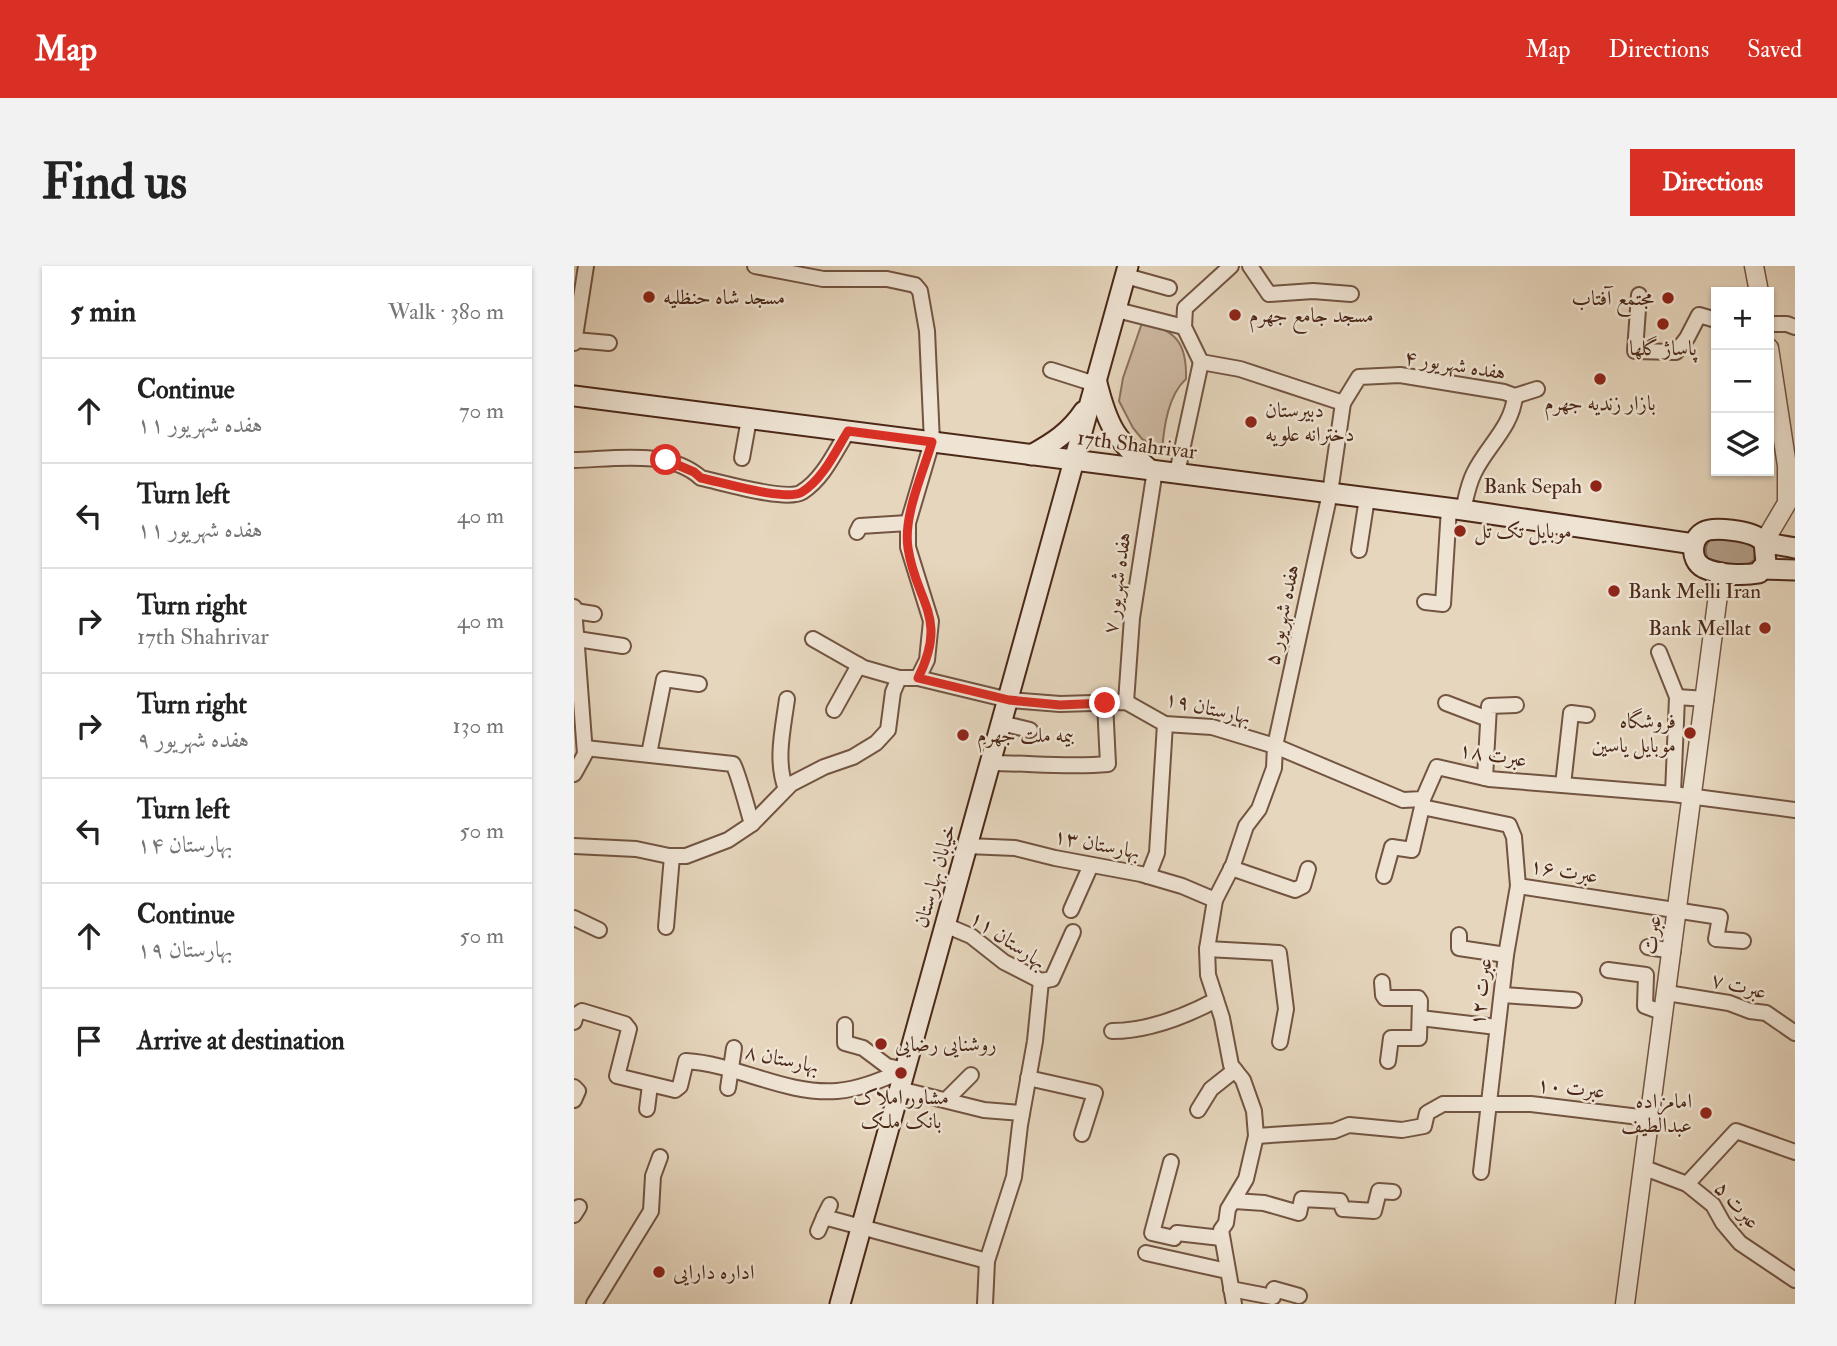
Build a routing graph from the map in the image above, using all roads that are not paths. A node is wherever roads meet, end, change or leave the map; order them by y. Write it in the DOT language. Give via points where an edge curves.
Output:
graph roads {
  1 [pos="586,266"];
  2 [pos="755,266"];
  3 [pos="1230,266"];
  4 [pos="1250,266"];
  5 [pos="1754,266"];
  6 [pos="1127,271"];
  7 [pos="1758,287"];
  8 [pos="1169,288"];
  9 [pos="1351,295"];
  10 [pos="1639,295"];
  11 [pos="577,303"];
  12 [pos="1117,310"];
  13 [pos="1711,319"];
  14 [pos="1774,324"];
  15 [pos="1184,327"];
  16 [pos="1795,327"];
  17 [pos="574,341"];
  18 [pos="610,343"];
  19 [pos="1769,350"];
  20 [pos="1201,362"];
  21 [pos="1051,370"];
  22 [pos="1094,389"];
  23 [pos="1537,389"];
  24 [pos="574,396"];
  25 [pos="1515,396"];
  26 [pos="1343,403"];
  27 [pos="750,419"];
  28 [pos="848,431"];
  29 [pos="932,442"];
  30 [pos="1031,455"];
  31 [pos="742,458"];
  32 [pos="574,460"];
  33 [pos="1074,460"];
  34 [pos="1152,470"];
  35 [pos="1177,474"];
  36 [pos="1330,493"];
  37 [pos="1367,498"];
  38 [pos="1456,509"];
  39 [pos="908,523"];
  40 [pos="857,532"];
  41 [pos="1764,542"];
  42 [pos="1694,544"];
  43 [pos="1795,548"];
  44 [pos="1359,550"];
  45 [pos="1761,569"];
  46 [pos="1795,569"];
  47 [pos="1721,572"];
  48 [pos="1425,602"];
  49 [pos="575,609"];
  50 [pos="594,614"];
  51 [pos="576,639"];
  52 [pos="813,639"];
  53 [pos="623,646"];
  54 [pos="1658,652"];
  55 [pos="859,665"];
  56 [pos="900,678"];
  57 [pos="918,678"];
  58 [pos="699,684"];
  59 [pos="1678,697"];
  60 [pos="787,699"];
  61 [pos="1706,699"];
  62 [pos="1009,700"];
  63 [pos="1126,702"];
  64 [pos="1105,703"];
  65 [pos="1446,703"];
  66 [pos="1516,705"];
  67 [pos="834,710"];
  68 [pos="1587,715"];
  69 [pos="1488,719"];
  70 [pos="1001,723"];
  71 [pos="1165,724"];
  72 [pos="1030,730"];
  73 [pos="1275,746"];
  74 [pos="581,754"];
  75 [pos="649,754"];
  76 [pos="990,763"];
  77 [pos="574,774"];
  78 [pos="1485,778"];
  79 [pos="1563,785"];
  80 [pos="786,789"];
  81 [pos="1673,794"];
  82 [pos="1693,798"];
  83 [pos="1423,803"];
  84 [pos="1795,810"];
  85 [pos="752,824"];
  86 [pos="574,846"];
  87 [pos="967,846"];
  88 [pos="673,856"];
  89 [pos="1091,865"];
  90 [pos="1231,868"];
  91 [pos="1308,869"];
  92 [pos="1148,876"];
  93 [pos="1384,876"];
  94 [pos="1518,886"];
  95 [pos="1215,900"];
  96 [pos="1678,909"];
  97 [pos="1071,910"];
  98 [pos="574,918"];
  99 [pos="945,925"];
  100 [pos="666,927"];
  101 [pos="599,930"];
  102 [pos="1073,932"];
  103 [pos="1459,936"];
  104 [pos="1743,941"];
  105 [pos="1648,947"];
  106 [pos="1207,949"];
  107 [pos="1673,951"];
  108 [pos="1506,955"];
  109 [pos="1608,970"];
  110 [pos="1041,981"];
  111 [pos="1382,982"];
  112 [pos="1667,993"];
  113 [pos="1503,995"];
  114 [pos="1216,1000"];
  115 [pos="1574,1000"];
  116 [pos="1664,1013"];
  117 [pos="1420,1018"];
  118 [pos="574,1022"];
  119 [pos="845,1025"];
  120 [pos="1497,1027"];
  121 [pos="1112,1031"];
  122 [pos="1795,1033"];
  123 [pos="1280,1042"];
  124 [pos="734,1048"];
  125 [pos="1388,1061"];
  126 [pos="730,1070"];
  127 [pos="1234,1070"];
  128 [pos="971,1075"];
  129 [pos="1028,1078"];
  130 [pos="902,1080"];
  131 [pos="650,1085"];
  132 [pos="574,1087"];
  133 [pos="728,1088"];
  134 [pos="574,1100"];
  135 [pos="946,1100"];
  136 [pos="1489,1104"];
  137 [pos="647,1109"];
  138 [pos="1198,1110"];
  139 [pos="1022,1113"];
  140 [pos="1648,1118"];
  141 [pos="1082,1134"];
  142 [pos="1256,1136"];
  143 [pos="1795,1152"];
  144 [pos="660,1157"];
  145 [pos="1171,1162"];
  146 [pos="1642,1167"];
  147 [pos="1481,1172"];
  148 [pos="1687,1184"];
  149 [pos="1393,1192"];
  150 [pos="1234,1201"];
  151 [pos="824,1218"];
  152 [pos="861,1227"];
  153 [pos="1221,1238"];
  154 [pos="1146,1253"];
  155 [pos="987,1261"];
  156 [pos="1227,1271"];
  157 [pos="1795,1280"];
  158 [pos="1299,1296"];
  159 [pos="1233,1297"];
  160 [pos="594,1304"];
  161 [pos="840,1304"];
  162 [pos="985,1304"];
  163 [pos="1625,1304"];
  1 -- 11 [label="street"];
  2 -- 29 [label="street" via="823,279 887,279 915,285 927,331"];
  3 -- 15 [label="street" via="1185,308"];
  4 -- 9 [label="street" via="1269,294"];
  5 -- 7 [label="street"];
  6 -- 8 [label="street"];
  6 -- 12 [label="main road, خیابان بهارستان"];
  10 -- 13 [label="street" via="1635,351 1676,352 1699,315"];
  11 -- 17 [label="street"];
  12 -- 15 [label="street"];
  12 -- 22 [label="main road, خیابان بهارستان"];
  14 -- 16 [label="street"];
  15 -- 20 [label="street"];
  17 -- 18 [label="street"];
  19 -- 41 [label="street" via="1787,466 1787,503"];
  20 -- 26 [label="street" via="1240,369"];
  20 -- 35 [label="street"];
  21 -- 22 [label="street"];
  22 -- 30 [label="main road" via="1076,424"];
  22 -- 33 [label="main road, خیابان بهارستان"];
  22 -- 34 [label="main road" via="1123,446"];
  23 -- 25 [label="street, هفده شهریور ۴"];
  24 -- 27 [label="main road, 17th Shahrivar"];
  25 -- 26 [label="street, هفده شهریور ۴" via="1400,375 1359,377"];
  25 -- 38 [label="street" via="1504,429 1474,472"];
  26 -- 36 [label="street, هفده شهریور ۴"];
  27 -- 28 [label="main road, 17th Shahrivar"];
  27 -- 31 [label="street"];
  28 -- 29 [label="main road, 17th Shahrivar"];
  28 -- 32 [label="street" via="816,480 800,494 778,495 701,478 666,460"];
  29 -- 30 [label="main road, 17th Shahrivar"];
  29 -- 39 [label="street"];
  30 -- 33 [label="main road, 17th Shahrivar"];
  33 -- 34 [label="main road, 17th Shahrivar"];
  33 -- 62 [label="main road, خیابان بهارستان"];
  34 -- 35 [label="main road, 17th Shahrivar"];
  34 -- 63 [label="street, هفده شهریور ۷"];
  35 -- 36 [label="main road, 17th Shahrivar"];
  36 -- 37 [label="main road, 17th Shahrivar"];
  36 -- 73 [label="street, هفده شهریور ۵"];
  37 -- 38 [label="main road, 17th Shahrivar"];
  37 -- 44 [label="street"];
  38 -- 42 [label="main road, 17th Shahrivar"];
  38 -- 48 [label="street" via="1443,604"];
  39 -- 40 [label="street" via="860,526"];
  39 -- 57 [label="street" via="908,547 931,621 927,660"];
  41 -- 42 [label="main road" via="1754,535 1709,530"];
  41 -- 43 [label="main road"];
  41 -- 45 [label="main road" via="1766,563"];
  42 -- 47 [label="main road" via="1696,561"];
  45 -- 46 [label="main road"];
  45 -- 47 [label="main road" via="1748,575"];
  47 -- 61 [label="street, عبرت"];
  49 -- 50 [label="street"];
  49 -- 51 [label="street"];
  51 -- 53 [label="street"];
  51 -- 74 [label="street"];
  52 -- 55 [label="street"];
  54 -- 59 [label="street"];
  55 -- 56 [label="street"];
  55 -- 67 [label="street"];
  56 -- 57 [label="street"];
  56 -- 80 [label="street" via="893,692 888,730 876,743"];
  57 -- 62 [label="street"];
  58 -- 75 [label="street" via="664,679"];
  59 -- 61 [label="street"];
  59 -- 81 [label="street"];
  60 -- 80 [label="street" via="781,730 781,776"];
  61 -- 82 [label="street, عبرت"];
  62 -- 64 [label="street"];
  62 -- 70 [label="main road, خیابان بهارستان"];
  63 -- 64 [label="street"];
  63 -- 71 [label="street, بهارستان ۱۹"];
  64 -- 76 [label="street" via="1108,764"];
  65 -- 69 [label="street"];
  66 -- 69 [label="street" via="1489,706"];
  68 -- 79 [label="street" via="1571,713"];
  69 -- 78 [label="street"];
  70 -- 72 [label="street"];
  70 -- 76 [label="main road, خیابان بهارستان"];
  71 -- 73 [label="street, بهارستان ۱۹" via="1212,727"];
  71 -- 92 [label="street" via="1157,853"];
  73 -- 83 [label="street" via="1403,800"];
  73 -- 90 [label="street, هفده شهریور ۵" via="1259,809 1246,826"];
  74 -- 75 [label="street"];
  74 -- 77 [label="street"];
  75 -- 85 [label="street" via="735,765"];
  76 -- 87 [label="main road, خیابان بهارستان"];
  78 -- 79 [label="street, عبرت ۱۸"];
  78 -- 83 [label="street, عبرت ۱۸" via="1437,767"];
  79 -- 81 [label="street, عبرت ۱۸"];
  80 -- 85 [label="street"];
  81 -- 82 [label="street, عبرت ۱۸"];
  82 -- 84 [label="street, عبرت ۱۸"];
  82 -- 96 [label="street, عبرت"];
  83 -- 93 [label="street" via="1412,850 1392,847"];
  83 -- 94 [label="street, عبرت ۱۶" via="1462,817 1509,825"];
  85 -- 88 [label="street" via="709,849"];
  86 -- 88 [label="street"];
  87 -- 89 [label="street, بهارستان ۱۳" via="1015,848"];
  87 -- 99 [label="main road, خیابان بهارستان"];
  88 -- 100 [label="street"];
  89 -- 92 [label="street, بهارستان ۱۳"];
  89 -- 97 [label="street"];
  90 -- 91 [label="street" via="1295,890 1303,887"];
  90 -- 95 [label="street, هفده شهریور ۵"];
  92 -- 95 [label="street, بهارستان ۱۳"];
  94 -- 96 [label="street, عبرت ۱۶"];
  94 -- 108 [label="street, عبرت ۱۲"];
  95 -- 106 [label="street, هفده شهریور ۵"];
  96 -- 104 [label="street, عبرت ۱۶" via="1720,917 1716,939"];
  96 -- 107 [label="street, عبرت"];
  98 -- 101 [label="street"];
  99 -- 110 [label="street, بهارستان ۱۱" via="971,936 1004,962"];
  99 -- 130 [label="main road, خیابان بهارستان"];
  102 -- 110 [label="street" via="1052,979"];
  103 -- 108 [label="street" via="1459,948"];
  105 -- 107 [label="street"];
  106 -- 114 [label="street, هفده شهریور ۵" via="1208,975"];
  106 -- 123 [label="street" via="1279,953 1286,1009"];
  107 -- 112 [label="street, عبرت"];
  108 -- 113 [label="street, عبرت ۱۲"];
  109 -- 116 [label="street" via="1646,975 1645,1006"];
  110 -- 129 [label="street, بهارستان ۱۱"];
  111 -- 117 [label="street" via="1385,998 1420,999"];
  112 -- 116 [label="street, عبرت"];
  112 -- 122 [label="street, عبرت ۷" via="1766,1013"];
  113 -- 115 [label="street"];
  113 -- 120 [label="street, عبرت ۱۲"];
  114 -- 121 [label="street" via="1159,1024"];
  114 -- 127 [label="street, هفده شهریور ۵"];
  116 -- 140 [label="street, عبرت"];
  117 -- 120 [label="street"];
  117 -- 125 [label="street" via="1419,1038 1391,1038"];
  118 -- 131 [label="street" via="582,1011 628,1026 617,1076"];
  119 -- 130 [label="street" via="845,1043 863,1048"];
  120 -- 136 [label="street, عبرت ۱۲"];
  124 -- 126 [label="street"];
  126 -- 130 [label="street, بهارستان ۸" via="796,1088 836,1091"];
  126 -- 131 [label="street, بهارستان ۸" via="686,1061 679,1089"];
  126 -- 133 [label="street"];
  127 -- 138 [label="street" via="1212,1089"];
  127 -- 142 [label="street, هفده شهریور ۵" via="1243,1080 1254,1111"];
  128 -- 135 [label="street"];
  129 -- 139 [label="street, بهارستان ۱۱"];
  129 -- 141 [label="street" via="1095,1093"];
  130 -- 135 [label="street"];
  130 -- 152 [label="main road, خیابان بهارستان"];
  131 -- 137 [label="street"];
  132 -- 134 [label="street" via="578,1091"];
  135 -- 139 [label="street"];
  136 -- 140 [label="street, عبرت ۱۰" via="1531,1104"];
  136 -- 142 [label="street, عبرت ۱۰" via="1443,1104 1427,1113 1424,1126 1402,1130 1349,1125 1334,1131"];
  136 -- 147 [label="street, عبرت ۱۲"];
  139 -- 155 [label="street, بهارستان ۱۱" via="1014,1177"];
  140 -- 146 [label="street, عبرت"];
  142 -- 150 [label="street" via="1246,1179"];
  143 -- 148 [label="street" via="1736,1131"];
  144 -- 160 [label="street" via="653,1176 651,1211"];
  145 -- 153 [label="street" via="1152,1233"];
  146 -- 148 [label="street, عبرت ۵"];
  146 -- 163 [label="street, عبرت"];
  148 -- 157 [label="street, عبرت ۵" via="1713,1205 1740,1243"];
  149 -- 150 [label="street" via="1379,1191 1374,1211 1343,1209 1340,1201 1302,1199 1299,1213"];
  150 -- 153 [label="street" via="1227,1209"];
  151 -- 152 [label="street"];
  152 -- 155 [label="street"];
  152 -- 161 [label="main road, خیابان بهارستان"];
  153 -- 156 [label="street"];
  154 -- 156 [label="street"];
  155 -- 162 [label="street, بهارستان ۱۱"];
  156 -- 159 [label="street"];
  158 -- 159 [label="street" via="1274,1289 1273,1297"];
}
